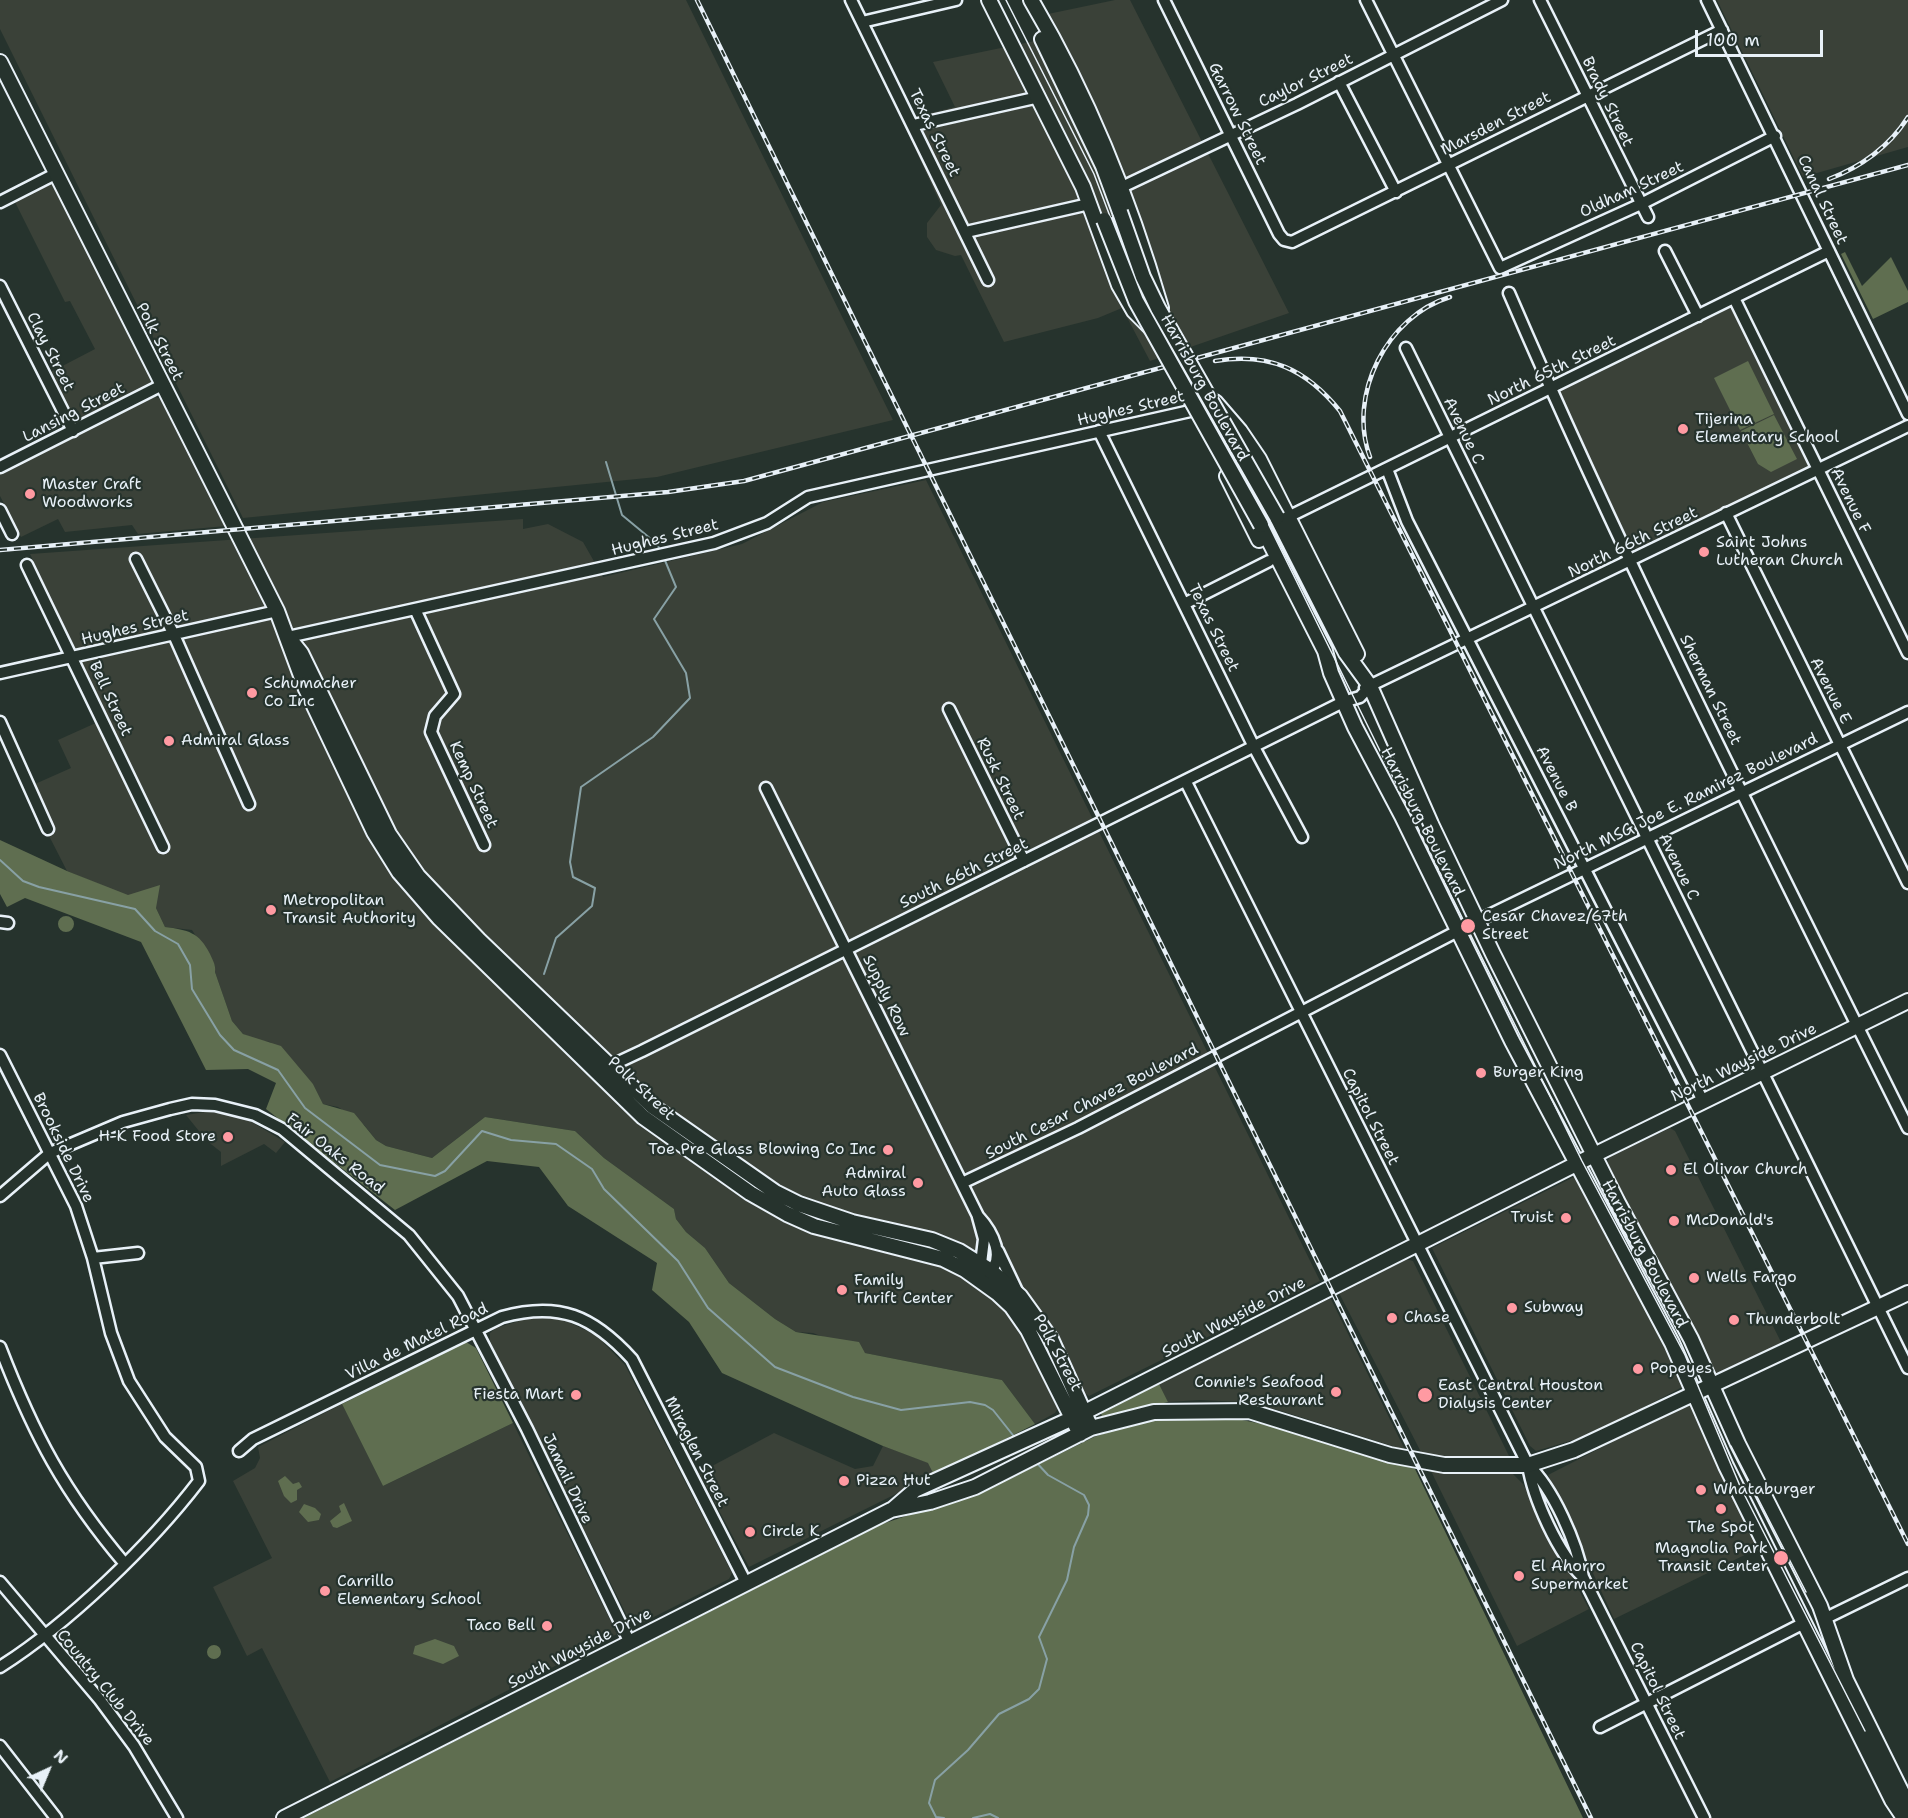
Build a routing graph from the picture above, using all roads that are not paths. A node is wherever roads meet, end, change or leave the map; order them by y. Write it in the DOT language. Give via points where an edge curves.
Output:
graph roads {
  1 [pos="851,0"];
  2 [pos="956,0"];
  3 [pos="990,0"];
  4 [pos="998,0"];
  5 [pos="1022,0"];
  6 [pos="1031,0"];
  7 [pos="1164,0"];
  8 [pos="1366,0"];
  9 [pos="1502,0"];
  10 [pos="1540,0"];
  11 [pos="1707,0"];
  12 [pos="862,22"];
  13 [pos="1722,30"];
  14 [pos="1393,54"];
  15 [pos="0,62"];
  16 [pos="1339,82"];
  17 [pos="1587,95"];
  18 [pos="1039,97"];
  19 [pos="914,125"];
  20 [pos="1230,133"];
  21 [pos="1775,136"];
  22 [pos="1448,165"];
  23 [pos="57,173"];
  24 [pos="1122,187"];
  25 [pos="1396,192"];
  26 [pos="0,202"];
  27 [pos="1089,204"];
  28 [pos="1641,204"];
  29 [pos="1648,217"];
  30 [pos="966,232"];
  31 [pos="1284,240"];
  32 [pos="1665,251"];
  33 [pos="1829,251"];
  34 [pos="988,280"];
  35 [pos="0,285"];
  36 [pos="1509,293"];
  37 [pos="1734,298"];
  38 [pos="1159,299"];
  39 [pos="1134,311"];
  40 [pos="1698,316"];
  41 [pos="1406,348"];
  42 [pos="162,385"];
  43 [pos="1550,389"];
  44 [pos="1215,402"];
  45 [pos="1199,409"];
  46 [pos="1908,414"];
  47 [pos="1908,426"];
  48 [pos="73,431"];
  49 [pos="1099,431"];
  50 [pos="1450,438"];
  51 [pos="0,467"];
  52 [pos="1387,469"];
  53 [pos="1817,470"];
  54 [pos="0,510"];
  55 [pos="1726,513"];
  56 [pos="1283,517"];
  57 [pos="12,534"];
  58 [pos="136,559"];
  59 [pos="1269,561"];
  60 [pos="1630,561"];
  61 [pos="27,565"];
  62 [pos="1184,604"];
  63 [pos="1534,608"];
  64 [pos="415,609"];
  65 [pos="277,611"];
  66 [pos="174,635"];
  67 [pos="288,637"];
  68 [pos="1469,638"];
  69 [pos="1908,653"];
  70 [pos="73,657"];
  71 [pos="1330,673"];
  72 [pos="0,674"];
  73 [pos="1370,686"];
  74 [pos="1343,702"];
  75 [pos="949,710"];
  76 [pos="1908,712"];
  77 [pos="0,722"];
  78 [pos="1840,743"];
  79 [pos="1254,747"];
  80 [pos="1186,782"];
  81 [pos="766,788"];
  82 [pos="1744,792"];
  83 [pos="249,804"];
  84 [pos="48,829"];
  85 [pos="1302,837"];
  86 [pos="1647,838"];
  87 [pos="484,845"];
  88 [pos="163,847"];
  89 [pos="1024,861"];
  90 [pos="1584,868"];
  91 [pos="1908,883"];
  92 [pos="1477,921"];
  93 [pos="1459,932"];
  94 [pos="846,949"];
  95 [pos="1908,1001"];
  96 [pos="1300,1014"];
  97 [pos="1858,1026"];
  98 [pos="0,1055"];
  99 [pos="606,1072"];
  100 [pos="1761,1073"];
  101 [pos="1703,1101"];
  102 [pos="1908,1128"];
  103 [pos="50,1153"];
  104 [pos="1594,1155"];
  105 [pos="1578,1163"];
  106 [pos="962,1183"];
  107 [pos="0,1196"];
  108 [pos="978,1216"];
  109 [pos="838,1217"];
  110 [pos="835,1232"];
  111 [pos="1417,1244"];
  112 [pos="997,1249"];
  113 [pos="138,1252"];
  114 [pos="93,1258"];
  115 [pos="979,1263"];
  116 [pos="991,1271"];
  117 [pos="979,1280"];
  118 [pos="1908,1293"];
  119 [pos="1020,1296"];
  120 [pos="1879,1308"];
  121 [pos="476,1329"];
  122 [pos="614,1339"];
  123 [pos="0,1347"];
  124 [pos="1908,1368"];
  125 [pos="1713,1387"];
  126 [pos="1696,1393"];
  127 [pos="1079,1415"];
  128 [pos="1086,1431"];
  129 [pos="239,1451"];
  130 [pos="1528,1465"];
  131 [pos="891,1510"];
  132 [pos="125,1564"];
  133 [pos="1908,1578"];
  134 [pos="0,1582"];
  135 [pos="746,1583"];
  136 [pos="1824,1619"];
  137 [pos="1804,1623"];
  138 [pos="44,1636"];
  139 [pos="630,1643"];
  140 [pos="0,1667"];
  141 [pos="1646,1704"];
  142 [pos="1600,1727"];
  143 [pos="0,1746"];
  144 [pos="1908,1805"];
  145 [pos="56,1818"];
  146 [pos="177,1818"];
  147 [pos="284,1818"];
  148 [pos="1704,1818"];
  149 [pos="1904,1818"];
  1 -- 12 [label="street, Texas Street"];
  2 -- 12 [label="street"];
  3 -- 18 [label="main road"];
  4 -- 71 [label="main road, Harrisburg Boulevard, bridge" via="1088,177 1136,301 1261,525 1324,651"];
  5 -- 56 [label="main road, Harrisburg Boulevard, bridge" via="1102,166 1158,308"];
  6 -- 24 [label="main road"];
  7 -- 20 [label="street, Garrow Street"];
  8 -- 14 [label="street"];
  9 -- 14 [label="street, Caylor Street"];
  10 -- 17 [label="street, Brady Street"];
  11 -- 13 [label="street, Canal Street"];
  12 -- 19 [label="street, Texas Street"];
  13 -- 17 [label="street, Marsden Street"];
  13 -- 21 [label="street, Canal Street"];
  14 -- 16 [label="street, Caylor Street"];
  14 -- 22 [label="street"];
  15 -- 23 [label="main road, Polk Street"];
  16 -- 20 [label="street, Caylor Street"];
  16 -- 25 [label="street"];
  17 -- 22 [label="street, Marsden Street"];
  17 -- 28 [label="street, Brady Street"];
  18 -- 19 [label="street"];
  18 -- 27 [label="main road"];
  19 -- 30 [label="street, Texas Street"];
  20 -- 24 [label="street, Caylor Street"];
  20 -- 31 [label="street, Garrow Street"];
  21 -- 28 [label="street, Oldham Street"];
  21 -- 33 [label="street, Canal Street"];
  22 -- 25 [label="street, Marsden Street"];
  22 -- 28 [label="street, Oldham Street" via="1500,267"];
  23 -- 26 [label="street"];
  23 -- 42 [label="main road, Polk Street"];
  24 -- 38 [label="main road"];
  25 -- 31 [label="street, Marsden Street" via="1301,240"];
  27 -- 30 [label="street"];
  27 -- 39 [label="main road" via="1115,276"];
  28 -- 29 [label="street, Brady Street"];
  30 -- 34 [label="street, Texas Street"];
  32 -- 40 [label="street"];
  33 -- 37 [label="street, North 65th Street"];
  33 -- 46 [label="street, Canal Street"];
  35 -- 48 [label="street, Clay Street"];
  36 -- 43 [label="street, Sherman Street"];
  37 -- 40 [label="street, North 65th Street"];
  37 -- 53 [label="street, Avenue F"];
  38 -- 39 [label="main road"];
  38 -- 44 [label="main road" via="1188,366"];
  39 -- 45 [label="main road" via="1174,353"];
  40 -- 43 [label="street, North 65th Street"];
  41 -- 50 [label="street, Avenue C"];
  42 -- 48 [label="street, Lansing Street"];
  42 -- 65 [label="main road, Polk Street"];
  43 -- 50 [label="street, North 65th Street"];
  43 -- 60 [label="street, Sherman Street"];
  44 -- 45 [label="street, Hughes Street"];
  44 -- 56 [label="main road" via="1249,442"];
  45 -- 49 [label="street, Hughes Street"];
  45 -- 59 [label="main road" via="1210,443"];
  47 -- 53 [label="street, North 66th Street"];
  48 -- 51 [label="street, Lansing Street"];
  49 -- 62 [label="street, Texas Street"];
  49 -- 64 [label="street, Hughes Street" via="808,497 767,523 714,543"];
  50 -- 52 [label="street, North 65th Street"];
  50 -- 63 [label="street, Avenue C"];
  52 -- 56 [label="street, North 65th Street"];
  52 -- 68 [label="street, Avenue B" via="1407,521"];
  53 -- 55 [label="street, North 66th Street"];
  53 -- 69 [label="street, Avenue F"];
  54 -- 57 [label="street"];
  55 -- 60 [label="street, North 66th Street"];
  55 -- 78 [label="street, Avenue E"];
  56 -- 73 [label="main road, Harrisburg Boulevard" via="1346,652"];
  58 -- 66 [label="street"];
  59 -- 62 [label="street"];
  59 -- 71 [label="main road"];
  60 -- 63 [label="street, North 66th Street"];
  60 -- 82 [label="street, Sherman Street"];
  61 -- 70 [label="street, Bell Street"];
  62 -- 79 [label="street, Texas Street"];
  63 -- 68 [label="street, North 66th Street"];
  63 -- 86 [label="street, Avenue C"];
  64 -- 67 [label="street, Hughes Street"];
  64 -- 87 [label="street, Kemp Street" via="453,694 435,716 431,732"];
  65 -- 66 [label="street, Hughes Street"];
  65 -- 67 [label="main road, Polk Street"];
  66 -- 70 [label="street, Hughes Street"];
  66 -- 83 [label="street"];
  67 -- 99 [label="main road, Polk Street" via="301,652 359,788 426,894"];
  68 -- 73 [label="street, North 66th Street"];
  68 -- 90 [label="street, Avenue B"];
  70 -- 72 [label="street, Hughes Street"];
  70 -- 88 [label="street, Bell Street"];
  71 -- 74 [label="main road, Harrisburg Boulevard"];
  73 -- 74 [label="street, South 66th Street" via="1352,693"];
  73 -- 92 [label="main road, Harrisburg Boulevard"];
  74 -- 79 [label="street, South 66th Street"];
  74 -- 93 [label="main road, Harrisburg Boulevard"];
  75 -- 89 [label="street, Rusk Street"];
  76 -- 78 [label="street, North MSG Joe E. Ramirez Boulevard"];
  77 -- 84 [label="street"];
  78 -- 82 [label="street, North MSG Joe E. Ramirez Boulevard"];
  78 -- 91 [label="street, Avenue E"];
  79 -- 80 [label="street, South 66th Street"];
  79 -- 85 [label="street, Texas Street"];
  80 -- 89 [label="street, South 66th Street"];
  80 -- 96 [label="street, Capitol Street"];
  81 -- 94 [label="street, Supply Row"];
  82 -- 86 [label="street, North MSG Joe E. Ramirez Boulevard"];
  82 -- 97 [label="street, Sherman Street"];
  86 -- 90 [label="street, North MSG Joe E. Ramirez Boulevard"];
  86 -- 100 [label="street, Avenue C"];
  89 -- 94 [label="street, South 66th Street"];
  90 -- 92 [label="street, North MSG Joe E. Ramirez Boulevard"];
  90 -- 101 [label="street, Avenue B"];
  92 -- 93 [label="street, North MSG Joe E. Ramirez Boulevard"];
  92 -- 104 [label="main road, Harrisburg Boulevard"];
  93 -- 96 [label="street, North MSG Joe E. Ramirez Boulevard"];
  93 -- 105 [label="main road, Harrisburg Boulevard"];
  94 -- 99 [label="street, South 66th Street"];
  94 -- 106 [label="street, Supply Row"];
  95 -- 97 [label="main road, North Wayside Drive"];
  96 -- 106 [label="street, South Cesar Chavez Boulevard"];
  96 -- 111 [label="street, Capitol Street"];
  97 -- 100 [label="main road, North Wayside Drive"];
  97 -- 102 [label="street, Sherman Street"];
  98 -- 103 [label="street, Brookside Drive"];
  99 -- 109 [label="main road, Polk Street" via="753,1178 799,1204"];
  99 -- 110 [label="main road, Polk Street" via="643,1117 759,1198 794,1217"];
  100 -- 101 [label="main road, North Wayside Drive"];
  100 -- 120 [label="street, Avenue C"];
  101 -- 104 [label="main road, North Wayside Drive"];
  103 -- 107 [label="street, Fair Oaks Road"];
  103 -- 114 [label="street, Brookside Drive" via="76,1206"];
  103 -- 121 [label="street, Fair Oaks Road" via="123,1122 192,1104 255,1115 282,1129 409,1235 458,1296"];
  104 -- 105 [label="main road, South Wayside Drive"];
  104 -- 125 [label="main road, Harrisburg Boulevard"];
  105 -- 111 [label="main road, South Wayside Drive"];
  105 -- 126 [label="main road, Harrisburg Boulevard"];
  106 -- 108 [label="street, Supply Row"];
  108 -- 112 [label="street, Supply Row"];
  108 -- 115 [label="street, Supply Row" via="984,1239"];
  109 -- 110 [label="main road"];
  109 -- 115 [label="main road, Polk Street" via="932,1240"];
  110 -- 117 [label="main road, Polk Street" via="943,1259"];
  111 -- 127 [label="main road, South Wayside Drive"];
  111 -- 130 [label="street, Capitol Street"];
  112 -- 116 [label="street"];
  112 -- 119 [label="street, Supply Row"];
  113 -- 114 [label="street"];
  114 -- 132 [label="street, Brookside Drive" via="111,1333 129,1381 165,1437 199,1473 199,1481 190,1493"];
  115 -- 116 [label="main road, Polk Street"];
  115 -- 117 [label="street, Supply Row"];
  116 -- 117 [label="street"];
  116 -- 119 [label="main road, Polk Street"];
  117 -- 127 [label="main road, Polk Street" via="1019,1317"];
  118 -- 120 [label="main road, South Wayside Drive"];
  119 -- 127 [label="main road, Polk Street" via="1051,1339"];
  120 -- 124 [label="street, Avenue C"];
  120 -- 125 [label="main road, South Wayside Drive"];
  121 -- 122 [label="street, Villa de Matel Road" via="521,1312 558,1311 585,1320"];
  121 -- 129 [label="street, Villa de Matel Road" via="253,1439"];
  121 -- 139 [label="street, Jamail Drive"];
  122 -- 135 [label="street, Miraglen Street" via="632,1359"];
  123 -- 132 [label="street" via="23,1406 55,1469 81,1510"];
  125 -- 126 [label="main road, South Wayside Drive"];
  125 -- 136 [label="main road, Harrisburg Boulevard"];
  126 -- 130 [label="main road, South Wayside Drive" via="1574,1450"];
  126 -- 137 [label="main road, Harrisburg Boulevard" via="1726,1466"];
  127 -- 128 [label="main road, Polk Street"];
  127 -- 131 [label="main road, South Wayside Drive" via="915,1490"];
  128 -- 130 [label="main road, South Wayside Drive" via="1154,1412 1249,1411 1390,1455 1444,1465"];
  128 -- 131 [label="main road, South Wayside Drive" via="975,1487"];
  130 -- 141 [label="street, Capitol Street" via="1542,1478 1580,1560 1583,1577"];
  131 -- 135 [label="main road, South Wayside Drive"];
  132 -- 138 [label="street"];
  133 -- 136 [label="street"];
  134 -- 138 [label="street, Country Club Drive"];
  135 -- 139 [label="main road, South Wayside Drive"];
  136 -- 144 [label="main road, Harrisburg Boulevard" via="1846,1680"];
  137 -- 141 [label="street"];
  137 -- 149 [label="main road, Harrisburg Boulevard"];
  138 -- 140 [label="street"];
  138 -- 146 [label="street, Country Club Drive" via="134,1746"];
  139 -- 147 [label="main road, South Wayside Drive"];
  141 -- 142 [label="street"];
  141 -- 148 [label="street, Capitol Street"];
  143 -- 145 [label="street"];
}
